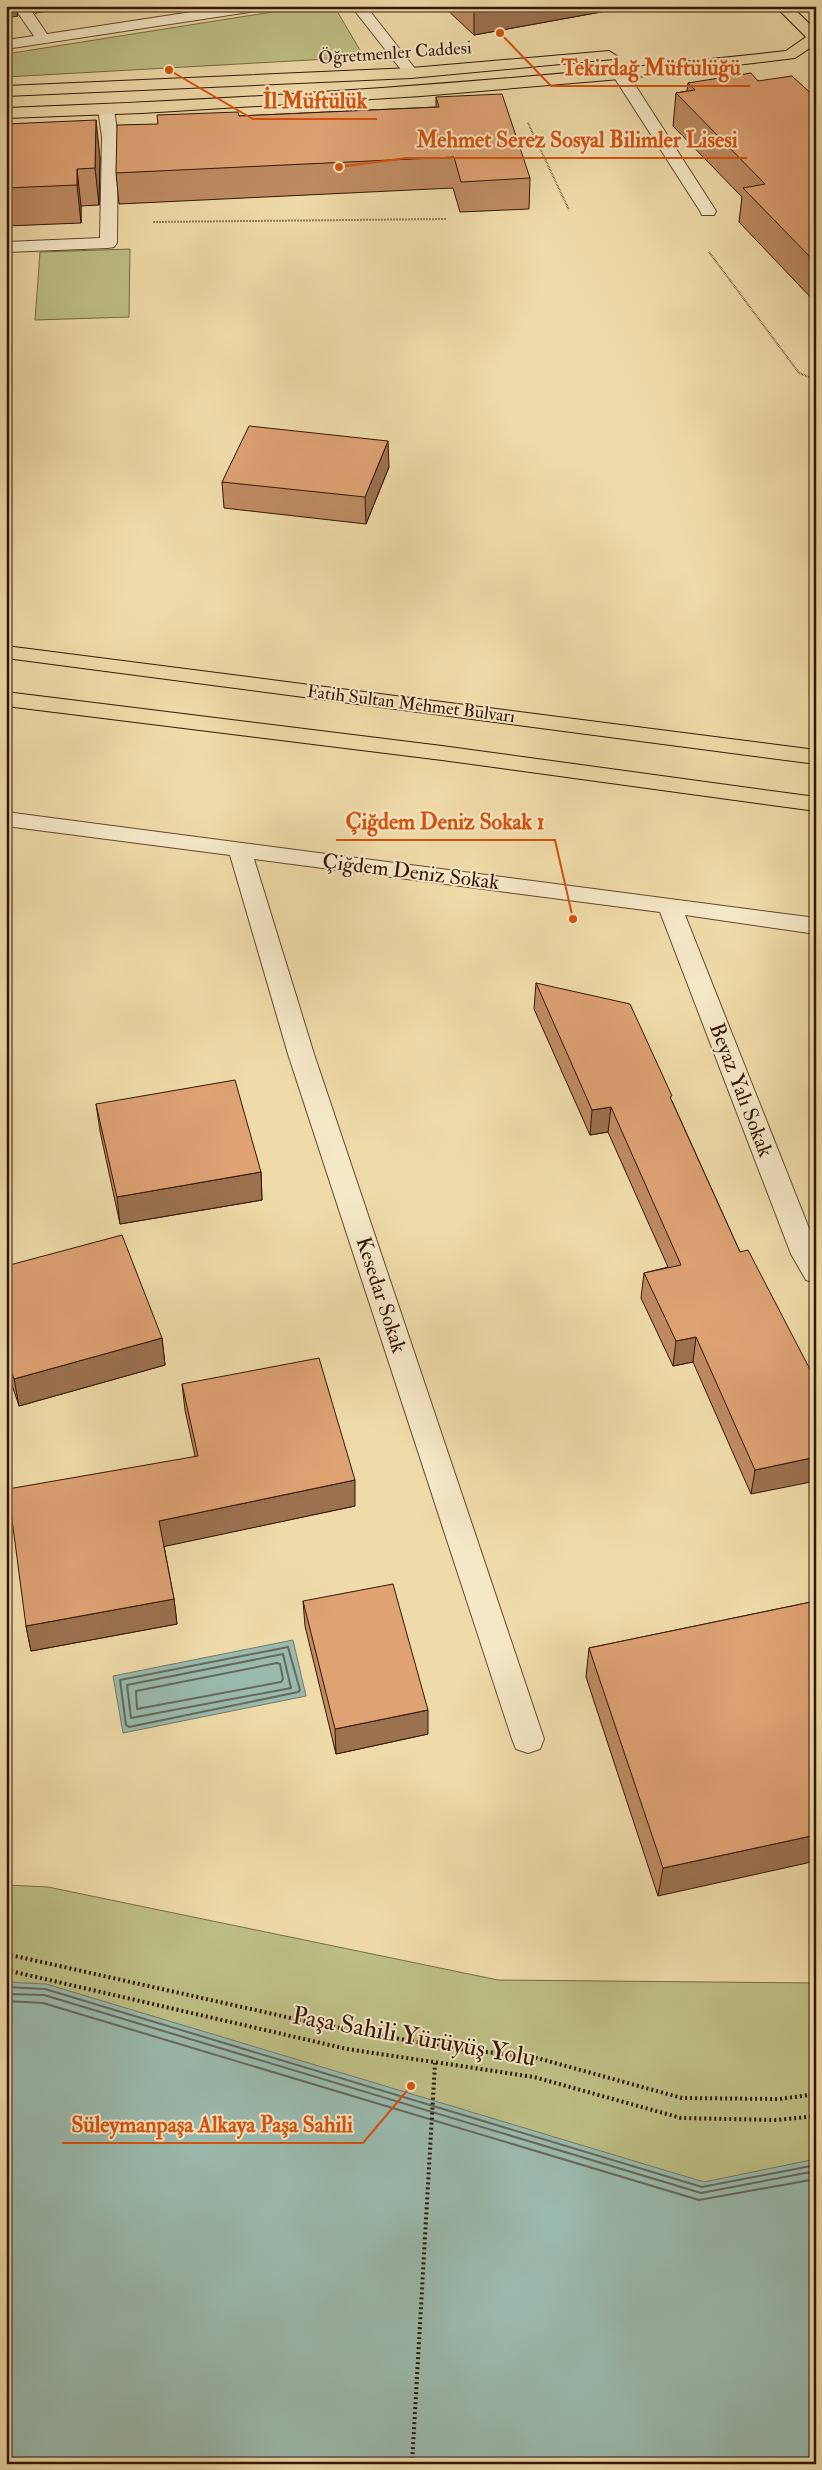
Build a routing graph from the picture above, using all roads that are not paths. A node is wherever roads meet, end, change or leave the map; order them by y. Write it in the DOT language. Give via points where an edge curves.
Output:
graph roads {
  1 [pos="20,6"];
  2 [pos="262,6"];
  3 [pos="358,6"];
  4 [pos="782,6"];
  5 [pos="816,38"];
  6 [pos="44,40"];
  7 [pos="6,45"];
  8 [pos="742,45"];
  9 [pos="623,55"];
  10 [pos="411,73"];
  11 [pos="620,74"];
  12 [pos="6,91"];
  13 [pos="420,91"];
  14 [pos="106,109"];
  15 [pos="6,113"];
  16 [pos="110,137"];
  17 [pos="91,138"];
  18 [pos="708,211"];
  19 [pos="6,247"];
  20 [pos="6,652"];
  21 [pos="6,699"];
  22 [pos="816,757"];
  23 [pos="816,804"];
  24 [pos="6,819"];
  25 [pos="240,850"];
  26 [pos="669,905"];
  27 [pos="816,926"];
  28 [pos="812,1260"];
  29 [pos="528,1739"];
  1 -- 6 [label="street"];
  2 -- 6 [label="street"];
  3 -- 10 [label="street"];
  4 -- 5 [label="main road"];
  5 -- 8 [label="main road"];
  5 -- 11 [label="main road, Öğretmenler Caddesi" via="790,55"];
  6 -- 7 [label="street"];
  9 -- 10 [label="main road, Öğretmenler Caddesi"];
  10 -- 12 [label="main road, Öğretmenler Caddesi"];
  10 -- 13 [label="main road"];
  11 -- 13 [label="main road, Öğretmenler Caddesi"];
  11 -- 18 [label="street"];
  13 -- 14 [label="main road, Öğretmenler Caddesi"];
  14 -- 15 [label="main road, Öğretmenler Caddesi"];
  14 -- 16 [label="street"];
  16 -- 17 [label="street"];
  16 -- 19 [label="street" via="108,243"];
  20 -- 22 [label="main road, Fatih Sultan Mehmet Bulvarı"];
  21 -- 23 [label="main road"];
  24 -- 25 [label="street, Çiğdem Deniz Sokak"];
  25 -- 26 [label="street, Çiğdem Deniz Sokak"];
  25 -- 29 [label="street, Kesedar Sokak" via="301,1054"];
  26 -- 27 [label="street, Çiğdem Deniz Sokak"];
  26 -- 28 [label="street, Beyaz Yalı Sokak"];
}
